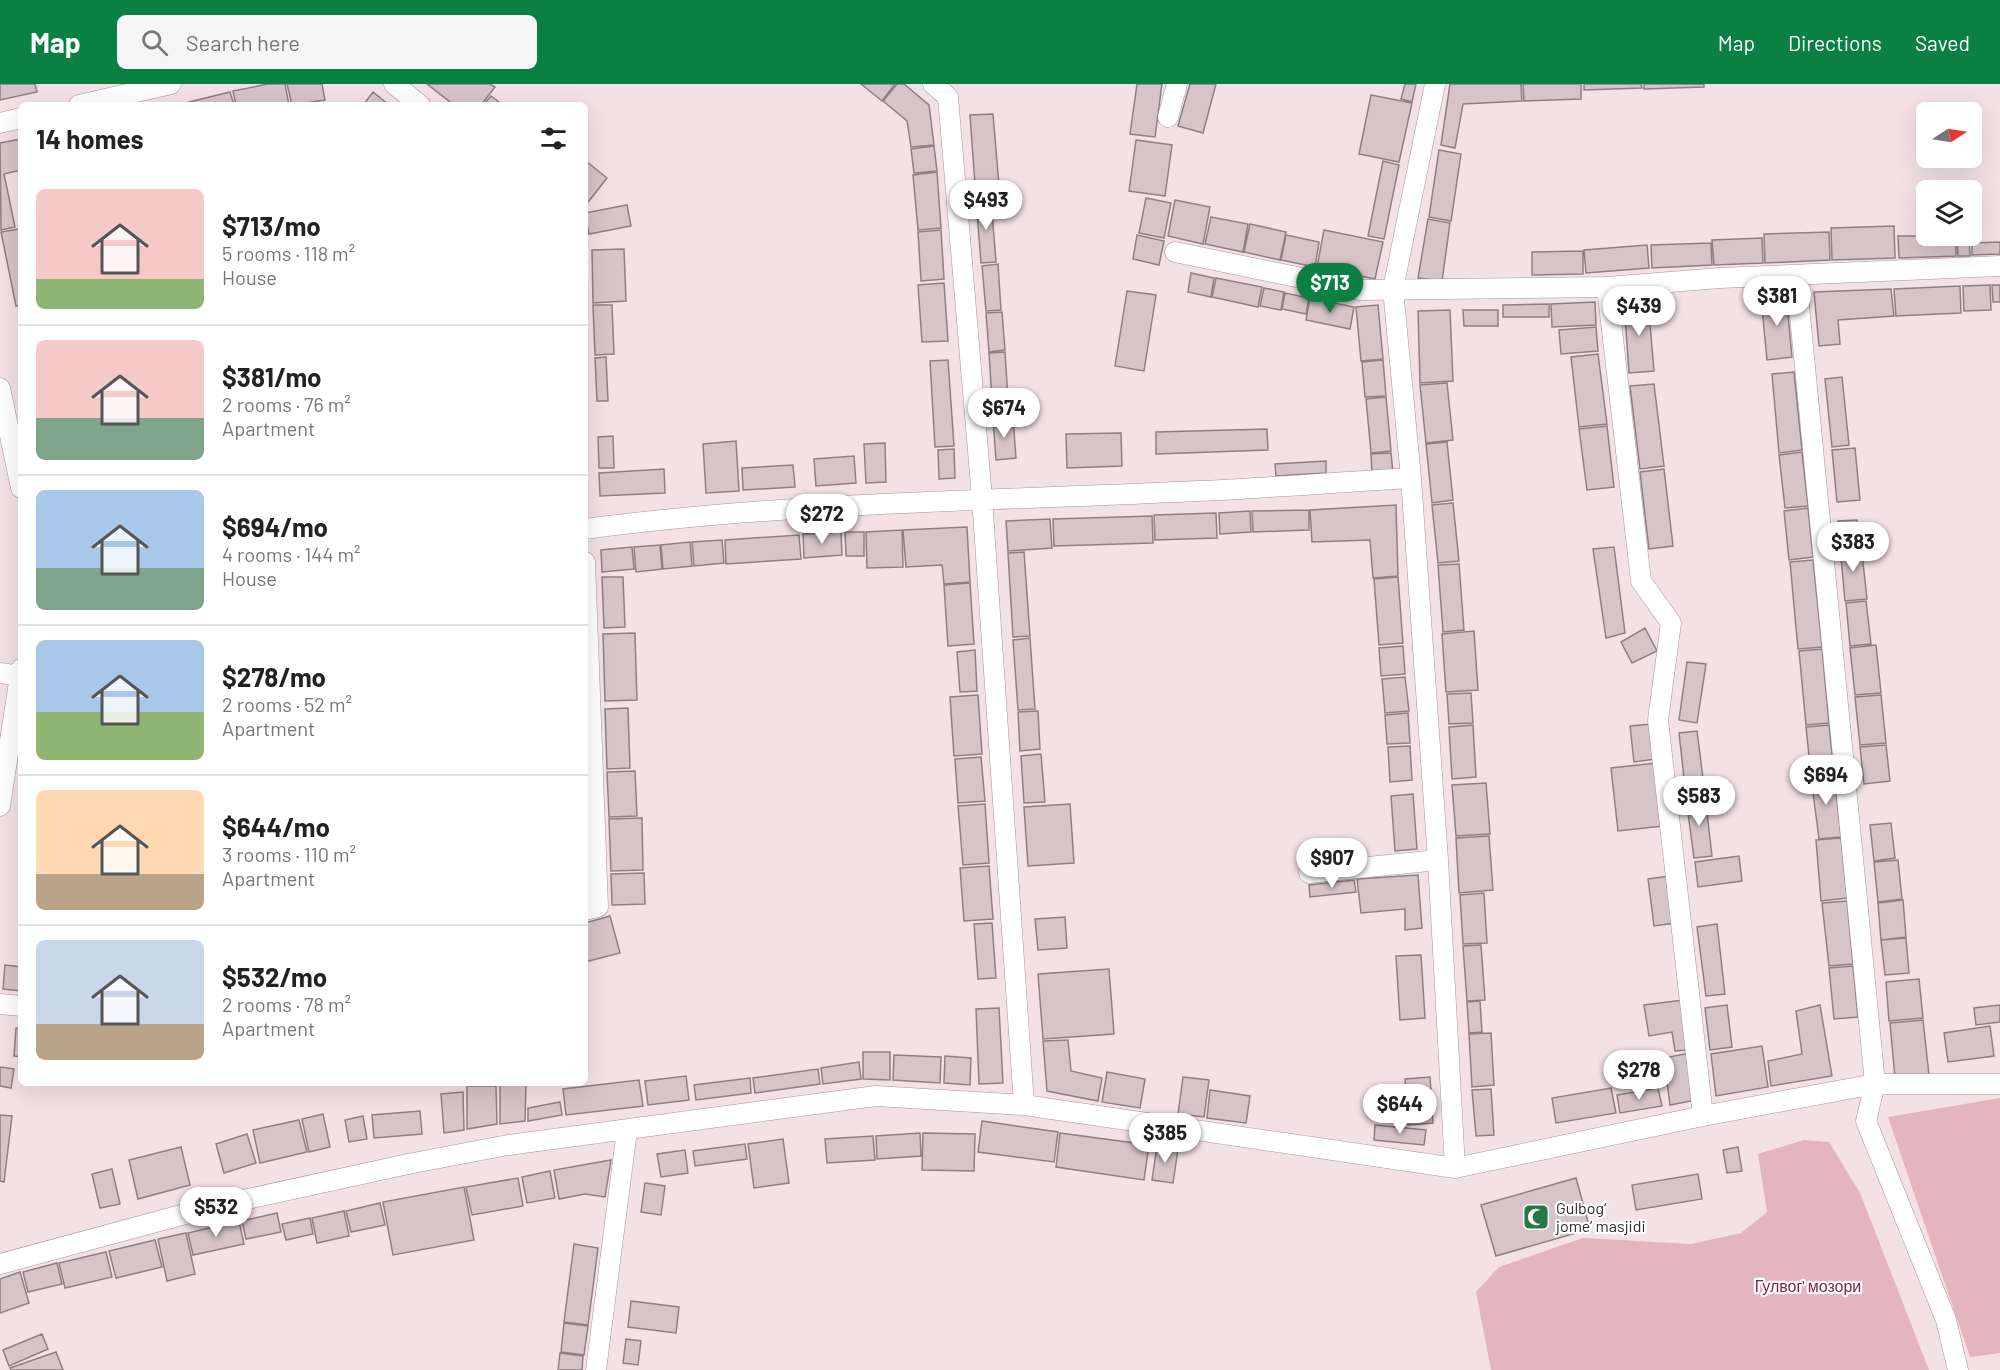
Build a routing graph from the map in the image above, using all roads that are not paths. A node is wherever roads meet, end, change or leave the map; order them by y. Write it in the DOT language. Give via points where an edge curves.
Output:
graph roads {
  1 [pos="171,84"];
  2 [pos="394,84"];
  3 [pos="933,84"];
  4 [pos="1177,84"];
  5 [pos="1435,84"];
  6 [pos="92,102"];
  7 [pos="416,102"];
  8 [pos="1168,117"];
  9 [pos="18,119"];
  10 [pos="0,123"];
  11 [pos="1175,252"];
  12 [pos="2000,266"];
  13 [pos="1796,275"];
  14 [pos="1607,287"];
  15 [pos="1393,289"];
  16 [pos="0,388"];
  17 [pos="18,474"];
  18 [pos="1411,478"];
  19 [pos="981,498"];
  20 [pos="588,529"];
  21 [pos="588,642"];
  22 [pos="0,673"];
  23 [pos="18,676"];
  24 [pos="18,689"];
  25 [pos="0,806"];
  26 [pos="1438,860"];
  27 [pos="1309,873"];
  28 [pos="588,909"];
  29 [pos="0,1004"];
  30 [pos="18,1006"];
  31 [pos="1875,1084"];
  32 [pos="2000,1084"];
  33 [pos="1024,1106"];
  34 [pos="1703,1116"];
  35 [pos="627,1130"];
  36 [pos="1455,1168"];
  37 [pos="0,1264"];
  38 [pos="596,1370"];
  39 [pos="1958,1370"];
  1 -- 6 [label="street"];
  2 -- 7 [label="street"];
  3 -- 19 [label="street" via="948,97"];
  4 -- 8 [label="street"];
  5 -- 15 [label="street"];
  9 -- 10 [label="street"];
  11 -- 15 [label="street" via="1360,290"];
  12 -- 13 [label="street"];
  13 -- 14 [label="street"];
  13 -- 31 [label="street"];
  14 -- 15 [label="street"];
  14 -- 34 [label="street" via="1641,581 1671,623 1658,720"];
  15 -- 18 [label="street"];
  16 -- 17 [label="street"];
  18 -- 19 [label="street" via="1198,491"];
  18 -- 26 [label="street"];
  19 -- 20 [label="street" via="679,516"];
  19 -- 33 [label="street"];
  21 -- 28 [label="street" via="598,907"];
  22 -- 23 [label="street"];
  24 -- 25 [label="street"];
  26 -- 27 [label="street"];
  26 -- 36 [label="street"];
  29 -- 30 [label="street"];
  31 -- 32 [label="street"];
  31 -- 34 [label="street"];
  31 -- 39 [label="street" via="1866,1121 1946,1320"];
  33 -- 35 [label="street" via="876,1096"];
  33 -- 36 [label="street"];
  34 -- 36 [label="street"];
  35 -- 37 [label="street" via="408,1164 211,1207"];
  35 -- 38 [label="street"];
}
